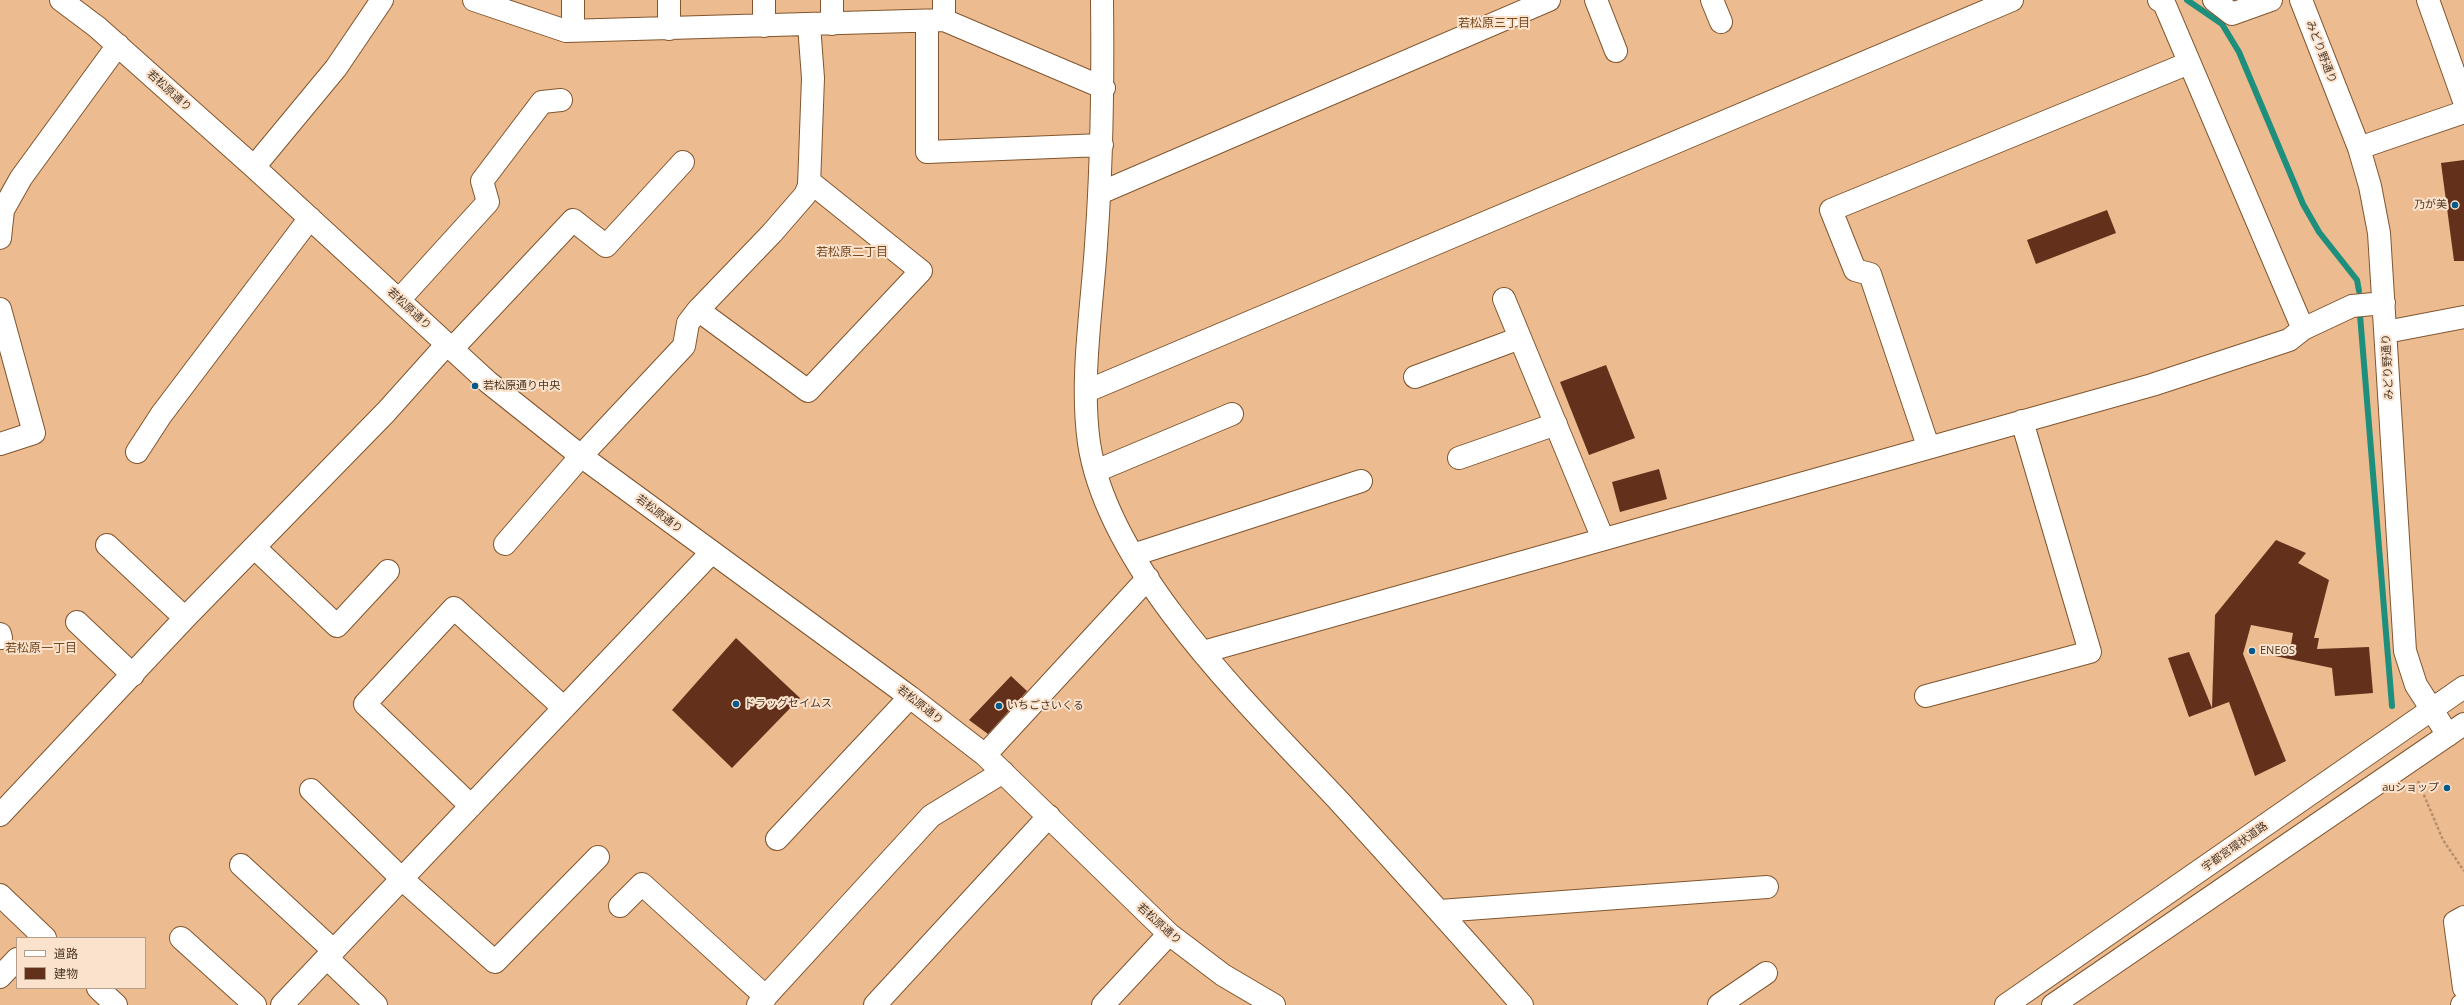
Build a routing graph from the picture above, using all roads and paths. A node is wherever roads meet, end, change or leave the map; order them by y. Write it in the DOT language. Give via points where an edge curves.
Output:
graph roads {
  1 [pos="60,0"];
  2 [pos="382,0"];
  3 [pos="474,0"];
  4 [pos="573,0"];
  5 [pos="669,0"];
  6 [pos="764,0"];
  7 [pos="832,0"];
  8 [pos="1102,0"];
  9 [pos="1549,0"];
  10 [pos="1596,0"];
  11 [pos="1712,0"];
  12 [pos="2012,0"];
  13 [pos="2159,0"];
  14 [pos="2214,0"];
  15 [pos="2271,0"];
  16 [pos="2301,0"];
  17 [pos="2428,0"];
  18 [pos="938,13"];
  19 [pos="1721,22"];
  20 [pos="832,24"];
  21 [pos="809,25"];
  22 [pos="764,26"];
  23 [pos="669,28"];
  24 [pos="573,30"];
  25 [pos="118,45"];
  26 [pos="1616,51"];
  27 [pos="2189,63"];
  28 [pos="1104,88"];
  29 [pos="561,100"];
  30 [pos="2464,101"];
  31 [pos="2464,112"];
  32 [pos="1102,145"];
  33 [pos="2359,148"];
  34 [pos="683,162"];
  35 [pos="254,167"];
  36 [pos="809,181"];
  37 [pos="1100,193"];
  38 [pos="310,218"];
  39 [pos="0,238"];
  40 [pos="1504,299"];
  41 [pos="399,300"];
  42 [pos="2384,303"];
  43 [pos="0,309"];
  44 [pos="698,310"];
  45 [pos="2464,317"];
  46 [pos="2303,329"];
  47 [pos="2386,332"];
  48 [pos="1520,338"];
  49 [pos="450,347"];
  50 [pos="1415,377"];
  51 [pos="1087,391"];
  52 [pos="1232,414"];
  53 [pos="2022,421"];
  54 [pos="1556,424"];
  55 [pos="0,444"];
  56 [pos="1928,446"];
  57 [pos="137,452"];
  58 [pos="581,456"];
  59 [pos="1458,458"];
  60 [pos="1096,471"];
  61 [pos="1361,481"];
  62 [pos="1603,539"];
  63 [pos="107,544"];
  64 [pos="505,544"];
  65 [pos="254,548"];
  66 [pos="711,552"];
  67 [pos="1133,555"];
  68 [pos="388,571"];
  69 [pos="1148,578"];
  70 [pos="186,618"];
  71 [pos="77,622"];
  72 [pos="1203,652"];
  73 [pos="133,675"];
  74 [pos="2464,687"];
  75 [pos="1926,696"];
  76 [pos="910,697"];
  77 [pos="564,708"];
  78 [pos="2430,709"];
  79 [pos="2456,729"];
  80 [pos="984,755"];
  81 [pos="2410,760"];
  82 [pos="1004,772"];
  83 [pos="311,790"];
  84 [pos="472,806"];
  85 [pos="0,815"];
  86 [pos="1049,816"];
  87 [pos="777,839"];
  88 [pos="598,857"];
  89 [pos="241,865"];
  90 [pos="2464,871"];
  91 [pos="402,879"];
  92 [pos="1767,887"];
  93 [pos="0,896"];
  94 [pos="620,906"];
  95 [pos="1440,911"];
  96 [pos="2464,917"];
  97 [pos="1169,934"];
  98 [pos="41,937"];
  99 [pos="181,938"];
  100 [pos="331,954"];
  101 [pos="16,960"];
  102 [pos="1766,973"];
  103 [pos="0,977"];
  104 [pos="2464,988"];
  105 [pos="99,989"];
  106 [pos="762,1001"];
  107 [pos="116,1005"];
  108 [pos="255,1005"];
  109 [pos="282,1005"];
  110 [pos="376,1005"];
  111 [pos="875,1005"];
  112 [pos="1103,1005"];
  113 [pos="1274,1005"];
  114 [pos="1522,1005"];
  115 [pos="1719,1005"];
  116 [pos="2006,1005"];
  117 [pos="2053,1005"];
  1 -- 25 [label="main road, 若松原通り"];
  2 -- 35 [label="main road" via="336,68"];
  3 -- 24 [label="main road" via="566,31"];
  4 -- 24 [label="main road"];
  5 -- 23 [label="main road"];
  6 -- 22 [label="main road"];
  7 -- 20 [label="main road"];
  8 -- 28 [label="main road"];
  9 -- 37 [label="main road"];
  10 -- 26 [label="main road"];
  11 -- 19 [label="main road"];
  12 -- 51 [label="main road"];
  13 -- 27 [label="main road" via="2164,3"];
  14 -- 15 [label="main road" via="2232,14"];
  16 -- 33 [label="main road, みどり野通り"];
  17 -- 30 [label="main road"];
  18 -- 20 [label="main road"];
  18 -- 28 [label="main road"];
  18 -- 32 [label="main road" via="927,152"];
  20 -- 21 [label="main road"];
  21 -- 22 [label="main road"];
  21 -- 36 [label="main road" via="813,78"];
  22 -- 23 [label="main road"];
  23 -- 24 [label="main road"];
  25 -- 35 [label="main road, 若松原通り"];
  25 -- 39 [label="main road" via="21,178 3,210"];
  27 -- 46 [label="main road"];
  27 -- 56 [label="main road" via="1831,210 1855,270 1870,274"];
  28 -- 32 [label="main road"];
  29 -- 41 [label="main road" via="542,102 482,181 488,202"];
  31 -- 33 [label="main road"];
  32 -- 37 [label="main road"];
  33 -- 42 [label="main road, みどり野通り" via="2370,186 2379,233"];
  34 -- 49 [label="main road" via="606,246 573,220"];
  35 -- 38 [label="main road, 若松原通り"];
  36 -- 44 [label="main road" via="805,195"];
  36 -- 44 [label="main road" via="921,271 808,391"];
  37 -- 51 [label="main road"];
  38 -- 41 [label="main road, 若松原通り"];
  38 -- 57 [label="main road" via="161,415"];
  40 -- 48 [label="main road"];
  41 -- 49 [label="main road, 若松原通り"];
  42 -- 46 [label="main road" via="2352,306"];
  42 -- 47 [label="main road, みどり野通り"];
  43 -- 55 [label="main road" via="34,433"];
  44 -- 58 [label="main road" via="688,323 684,346"];
  45 -- 47 [label="main road"];
  46 -- 53 [label="main road" via="2282,343 2152,385"];
  47 -- 78 [label="main road, みどり野通り" via="2405,651 2416,685"];
  48 -- 50 [label="main road"];
  48 -- 54 [label="main road"];
  49 -- 58 [label="main road, 若松原通り" via="528,416"];
  49 -- 65 [label="main road"];
  51 -- 60 [label="main road" via="1089,442"];
  52 -- 60 [label="main road"];
  53 -- 56 [label="main road"];
  53 -- 75 [label="main road" via="2090,652"];
  54 -- 59 [label="main road"];
  54 -- 62 [label="main road"];
  56 -- 62 [label="main road"];
  58 -- 64 [label="main road"];
  58 -- 66 [label="main road, 若松原通り"];
  60 -- 67 [label="main road" via="1114,520"];
  61 -- 67 [label="main road"];
  62 -- 72 [label="main road"];
  63 -- 70 [label="main road"];
  65 -- 68 [label="main road" via="337,626"];
  65 -- 70 [label="main road"];
  66 -- 76 [label="main road, 若松原通り"];
  66 -- 77 [label="main road"];
  67 -- 69 [label="main road"];
  69 -- 72 [label="main road"];
  69 -- 80 [label="main road"];
  70 -- 73 [label="main road"];
  71 -- 73 [label="main road"];
  72 -- 95 [label="main road"];
  73 -- 85 [label="main road"];
  74 -- 78 [label="main road, 宇都宮環状道路"];
  76 -- 80 [label="main road, 若松原通り"];
  76 -- 87 [label="main road"];
  77 -- 84 [label="main road"];
  77 -- 84 [label="main road" via="454,608 365,704"];
  78 -- 79 [label="main road, みどり野通り"];
  78 -- 116 [label="main road, 宇都宮環状道路" via="2384,744"];
  79 -- 81 [label="main road"];
  80 -- 82 [label="main road, 若松原通り"];
  81 -- 90 [label="path" via="2440,834"];
  81 -- 117 [label="main road"];
  82 -- 86 [label="main road, 若松原通り"];
  82 -- 106 [label="main road" via="931,816"];
  83 -- 91 [label="main road"];
  84 -- 91 [label="main road"];
  86 -- 97 [label="main road, 若松原通り"];
  86 -- 111 [label="main road"];
  88 -- 91 [label="main road" via="495,962"];
  89 -- 100 [label="main road"];
  91 -- 100 [label="main road"];
  92 -- 95 [label="main road"];
  93 -- 98 [label="main road"];
  94 -- 106 [label="main road" via="642,884"];
  95 -- 114 [label="main road"];
  96 -- 104 [label="main road" via="2455,922"];
  97 -- 112 [label="main road"];
  97 -- 113 [label="main road, 若松原通り" via="1223,975"];
  99 -- 108 [label="main road"];
  100 -- 109 [label="main road"];
  100 -- 110 [label="main road"];
  101 -- 103 [label="main road"];
  102 -- 115 [label="main road"];
  105 -- 107 [label="main road"];
}
